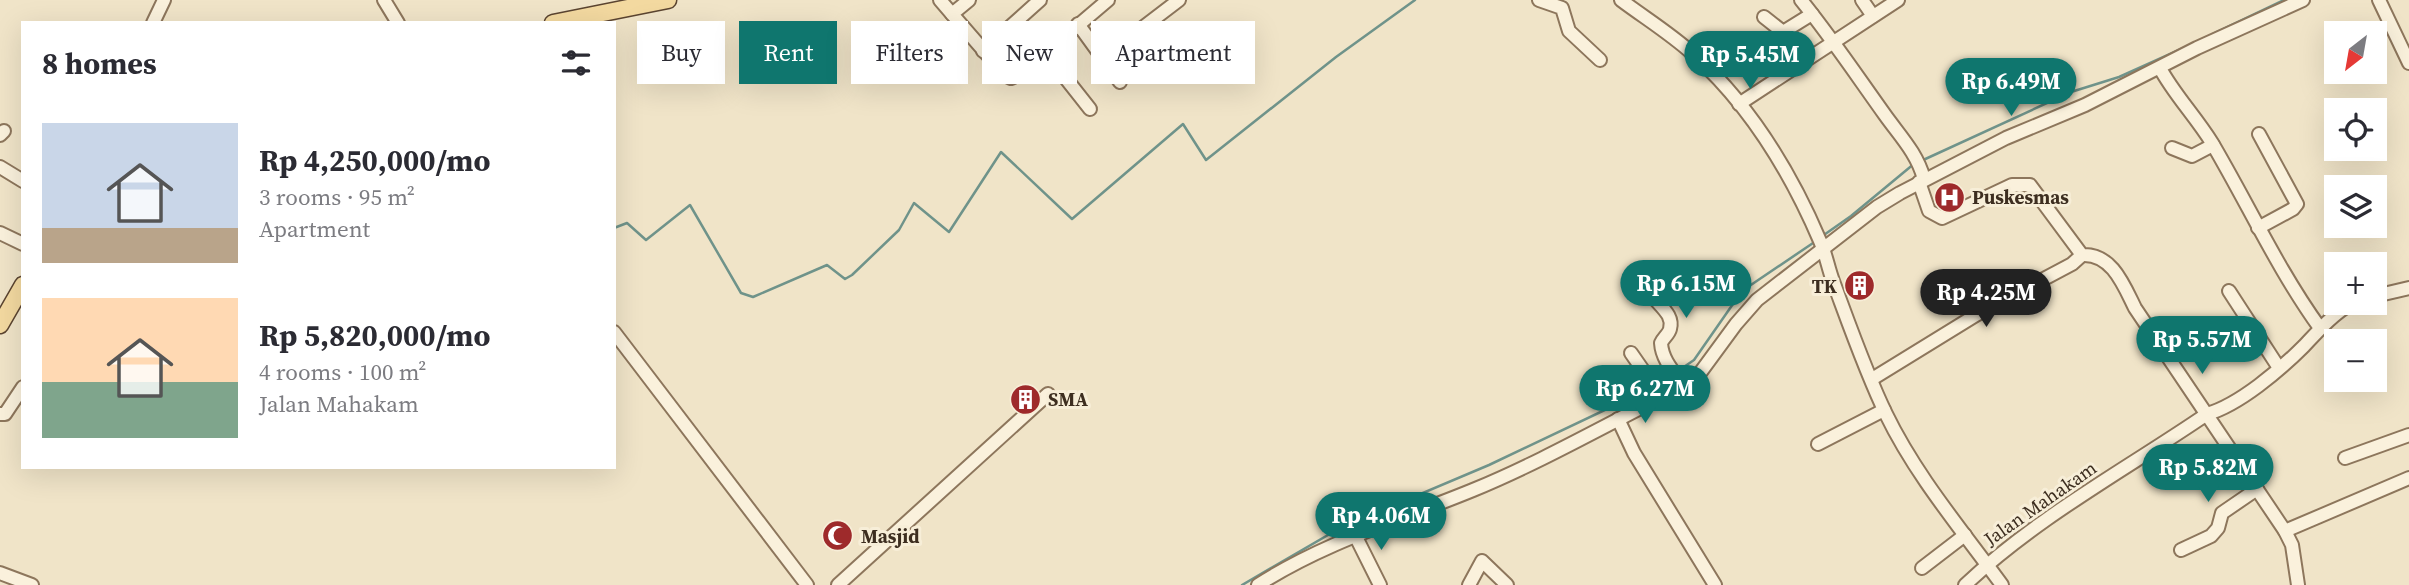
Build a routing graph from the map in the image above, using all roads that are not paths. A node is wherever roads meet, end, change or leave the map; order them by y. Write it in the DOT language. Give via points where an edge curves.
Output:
graph roads {
  1 [pos="164,0"];
  2 [pos="384,0"];
  3 [pos="668,0"];
  4 [pos="940,0"];
  5 [pos="969,0"];
  6 [pos="1040,0"];
  7 [pos="1108,0"];
  8 [pos="1179,0"];
  9 [pos="1539,0"];
  10 [pos="1621,0"];
  11 [pos="1801,0"];
  12 [pos="1862,0"];
  13 [pos="1898,0"];
  14 [pos="2303,0"];
  15 [pos="2379,0"];
  16 [pos="631,4"];
  17 [pos="952,14"];
  18 [pos="1812,14"];
  19 [pos="1873,16"];
  20 [pos="1763,18"];
  21 [pos="154,21"];
  22 [pos="397,21"];
  23 [pos="561,21"];
  24 [pos="1017,21"];
  25 [pos="1151,21"];
  26 [pos="1078,24"];
  27 [pos="1091,42"];
  28 [pos="1833,44"];
  29 [pos="982,50"];
  30 [pos="1600,60"];
  31 [pos="2409,63"];
  32 [pos="2160,68"];
  33 [pos="1070,84"];
  34 [pos="1739,104"];
  35 [pos="1090,109"];
  36 [pos="2259,134"];
  37 [pos="2213,145"];
  38 [pos="2172,148"];
  39 [pos="0,167"];
  40 [pos="21,180"];
  41 [pos="1921,181"];
  42 [pos="2258,228"];
  43 [pos="0,233"];
  44 [pos="1820,241"];
  45 [pos="21,243"];
  46 [pos="2082,255"];
  47 [pos="1647,275"];
  48 [pos="21,288"];
  49 [pos="2409,288"];
  50 [pos="2229,291"];
  51 [pos="2387,293"];
  52 [pos="2337,315"];
  53 [pos="1,323"];
  54 [pos="2320,328"];
  55 [pos="616,335"];
  56 [pos="1631,354"];
  57 [pos="2279,368"];
  58 [pos="1872,379"];
  59 [pos="1685,386"];
  60 [pos="21,390"];
  61 [pos="1654,392"];
  62 [pos="1048,394"];
  63 [pos="1884,410"];
  64 [pos="0,414"];
  65 [pos="2207,414"];
  66 [pos="1618,419"];
  67 [pos="2409,435"];
  68 [pos="1818,444"];
  69 [pos="2345,458"];
  70 [pos="2409,478"];
  71 [pos="2256,489"];
  72 [pos="2285,531"];
  73 [pos="1355,535"];
  74 [pos="1965,535"];
  75 [pos="2181,550"];
  76 [pos="1987,564"];
  77 [pos="1922,568"];
  78 [pos="0,573"];
  79 [pos="32,585"];
  80 [pos="807,585"];
  81 [pos="838,585"];
  82 [pos="1258,585"];
  83 [pos="1380,585"];
  84 [pos="1469,585"];
  85 [pos="1507,585"];
  86 [pos="1715,585"];
  87 [pos="1965,585"];
  88 [pos="2002,585"];
  89 [pos="2298,585"];
  1 -- 21 [label="street"];
  2 -- 22 [label="street"];
  3 -- 16 [label="main road"];
  4 -- 17 [label="street"];
  5 -- 17 [label="street"];
  6 -- 24 [label="street"];
  7 -- 26 [label="street"];
  8 -- 25 [label="street"];
  9 -- 30 [label="street" via="1562,8 1569,31"];
  10 -- 34 [label="street" via="1691,52"];
  11 -- 18 [label="street"];
  12 -- 19 [label="street"];
  13 -- 19 [label="street"];
  14 -- 32 [label="street"];
  15 -- 31 [label="street"];
  16 -- 23 [label="main road"];
  17 -- 29 [label="street"];
  18 -- 20 [label="street" via="1783,32"];
  18 -- 28 [label="street"];
  19 -- 28 [label="street"];
  26 -- 27 [label="street"];
  28 -- 34 [label="street"];
  28 -- 41 [label="street" via="1918,160"];
  32 -- 37 [label="street"];
  32 -- 41 [label="street"];
  33 -- 35 [label="street"];
  34 -- 44 [label="street" via="1789,174"];
  36 -- 42 [label="street" via="2297,204"];
  37 -- 38 [label="street" via="2192,156"];
  37 -- 42 [label="street"];
  39 -- 40 [label="street"];
  41 -- 44 [label="street"];
  41 -- 46 [label="street" via="1929,211 1942,218 2012,185 2030,185"];
  42 -- 54 [label="street"];
  43 -- 45 [label="street"];
  44 -- 58 [label="street"];
  44 -- 59 [label="street" via="1757,300"];
  46 -- 58 [label="street"];
  46 -- 65 [label="street" via="2097,256 2115,271"];
  47 -- 59 [label="street" via="1648,291 1671,326 1661,346"];
  48 -- 53 [label="main road"];
  49 -- 51 [label="street"];
  50 -- 57 [label="street"];
  52 -- 54 [label="street, Jalan Mahakam"];
  54 -- 57 [label="street, Jalan Mahakam"];
  55 -- 80 [label="street"];
  56 -- 61 [label="street"];
  57 -- 65 [label="street, Jalan Mahakam" via="2225,407"];
  58 -- 63 [label="street"];
  59 -- 61 [label="street"];
  60 -- 64 [label="street" via="5,414"];
  61 -- 66 [label="street"];
  62 -- 81 [label="street"];
  63 -- 68 [label="street"];
  63 -- 74 [label="street" via="1906,452"];
  65 -- 71 [label="street"];
  65 -- 76 [label="street, Jalan Mahakam" via="2039,524"];
  66 -- 73 [label="street" via="1474,489"];
  66 -- 86 [label="street"];
  67 -- 69 [label="street"];
  70 -- 72 [label="street"];
  71 -- 72 [label="street"];
  71 -- 75 [label="street" via="2222,513 2211,536"];
  72 -- 89 [label="street"];
  73 -- 82 [label="street"];
  73 -- 83 [label="street"];
  74 -- 76 [label="street"];
  74 -- 77 [label="street"];
  76 -- 87 [label="street, Jalan Mahakam"];
  76 -- 88 [label="street"];
  78 -- 79 [label="street"];
  84 -- 85 [label="street" via="1482,561"];
}
